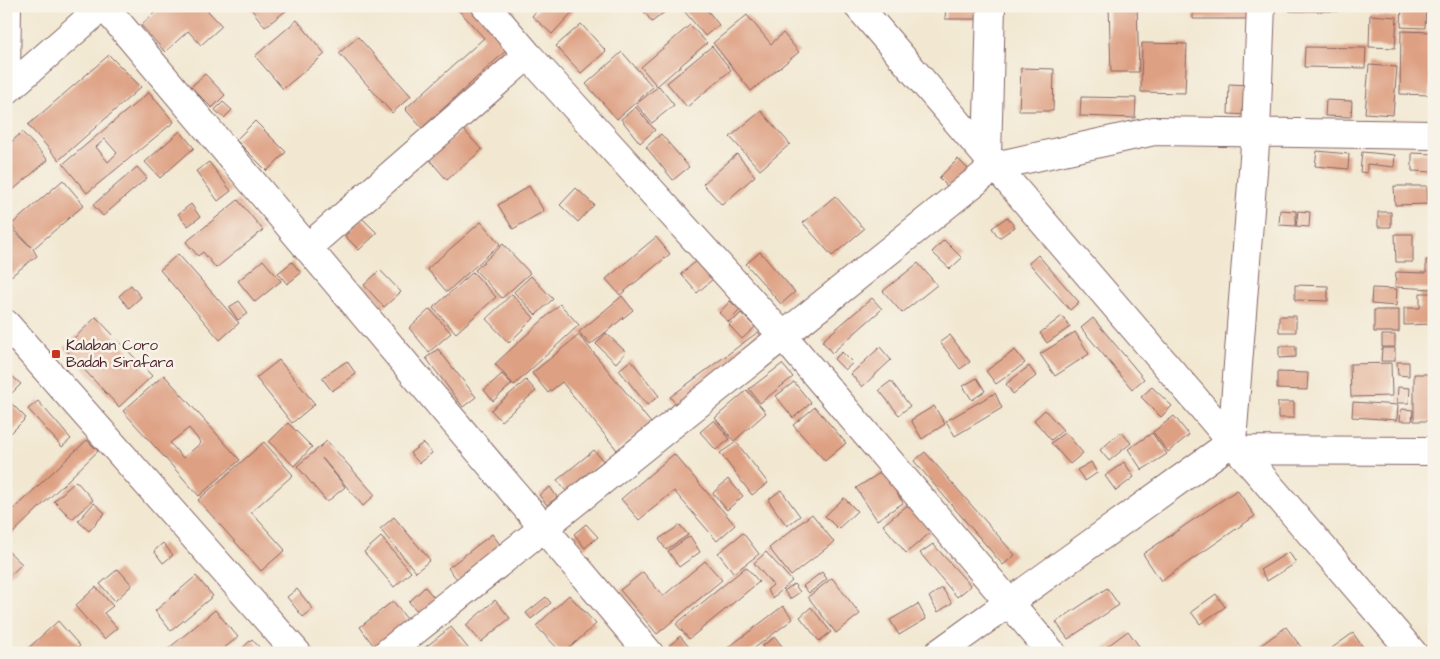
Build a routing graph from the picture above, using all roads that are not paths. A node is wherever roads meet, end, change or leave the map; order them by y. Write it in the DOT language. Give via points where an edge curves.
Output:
graph roads {
  1 [pos="7,6"];
  2 [pos="103,6"];
  3 [pos="486,6"];
  4 [pos="858,6"];
  5 [pos="991,6"];
  6 [pos="1261,6"];
  7 [pos="528,55"];
  8 [pos="9,81"];
  9 [pos="1256,132"];
  10 [pos="1434,135"];
  11 [pos="991,161"];
  12 [pos="308,248"];
  13 [pos="6,324"];
  14 [pos="783,336"];
  15 [pos="1235,446"];
  16 [pos="1434,451"];
  17 [pos="544,528"];
  18 [pos="1010,601"];
  19 [pos="297,653"];
  20 [pos="387,653"];
  21 [pos="649,653"];
  22 [pos="939,653"];
  23 [pos="1052,653"];
  24 [pos="1413,653"];
  1 -- 8 [label="street"];
  2 -- 8 [label="street"];
  2 -- 12 [label="street"];
  3 -- 7 [label="street"];
  4 -- 11 [label="street"];
  5 -- 11 [label="street"];
  6 -- 9 [label="street"];
  7 -- 12 [label="street"];
  7 -- 14 [label="street"];
  9 -- 10 [label="street"];
  9 -- 11 [label="street" via="1154,131"];
  9 -- 15 [label="street"];
  11 -- 14 [label="street"];
  11 -- 15 [label="street"];
  12 -- 17 [label="street"];
  13 -- 19 [label="street"];
  14 -- 17 [label="street"];
  14 -- 18 [label="street"];
  15 -- 16 [label="street"];
  15 -- 18 [label="street"];
  15 -- 24 [label="street"];
  17 -- 20 [label="street"];
  17 -- 21 [label="street"];
  18 -- 22 [label="street"];
  18 -- 23 [label="street"];
}
